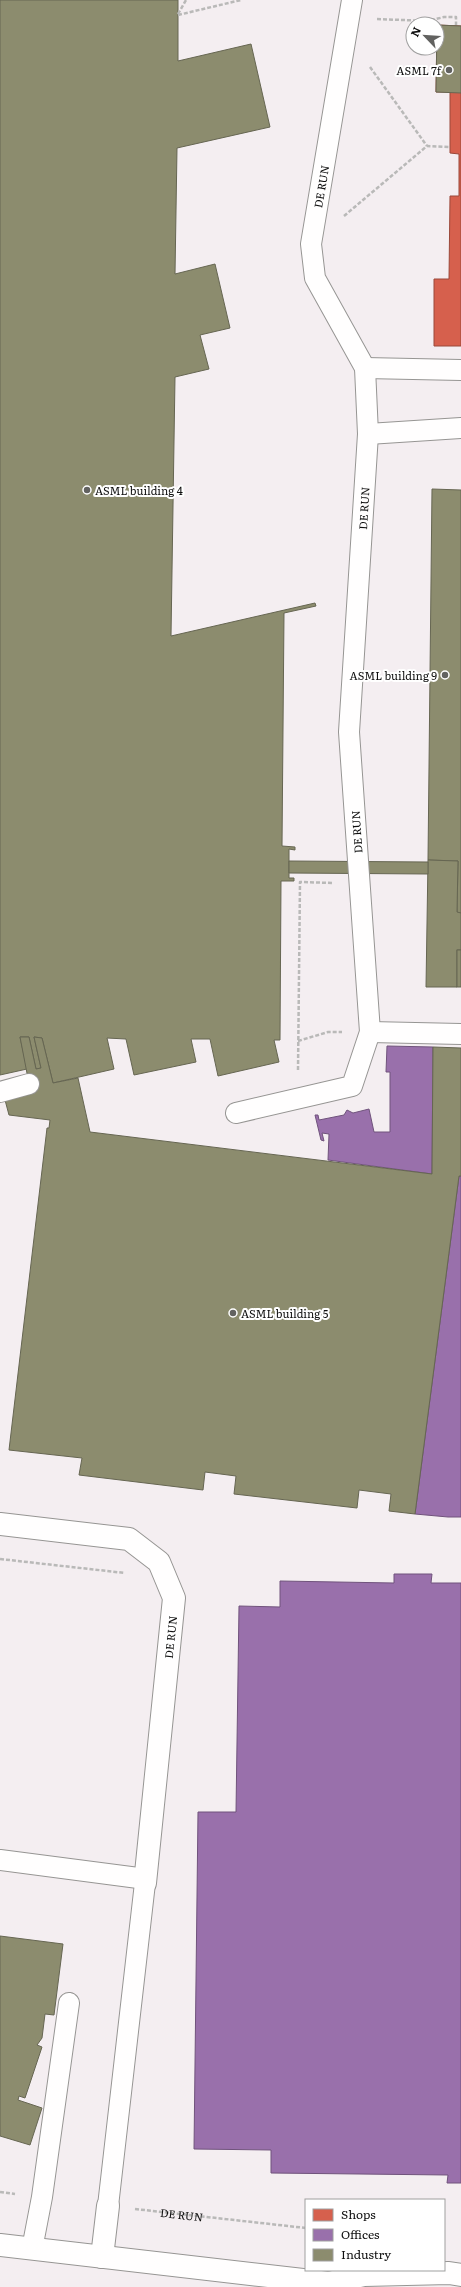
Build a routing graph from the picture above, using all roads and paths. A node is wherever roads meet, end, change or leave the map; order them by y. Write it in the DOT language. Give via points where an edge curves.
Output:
graph roads {
  1 [pos="186,0"];
  2 [pos="241,0"];
  3 [pos="349,17"];
  4 [pos="456,25"];
  5 [pos="427,146"];
  6 [pos="450,147"];
  7 [pos="311,244"];
  8 [pos="365,368"];
  9 [pos="461,370"];
  10 [pos="461,428"];
  11 [pos="368,434"];
  12 [pos="359,884"];
  13 [pos="370,1032"];
  14 [pos="461,1034"];
  15 [pos="298,1041"];
  16 [pos="29,1084"];
  17 [pos="0,1092"];
  18 [pos="304,1097"];
  19 [pos="236,1113"];
  20 [pos="0,1524"];
  21 [pos="0,1560"];
  22 [pos="132,1574"];
  23 [pos="0,1860"];
  24 [pos="146,1881"];
  25 [pos="69,2003"];
  26 [pos="108,2206"];
  27 [pos="305,2228"];
  28 [pos="0,2245"];
  29 [pos="32,2249"];
  30 [pos="102,2257"];
  31 [pos="461,2275"];
  32 [pos="335,2285"];
  1 -- 2 [label="path" via="178,15"];
  3 -- 4 [label="path" via="428,21 456,17"];
  3 -- 5 [label="path"];
  3 -- 7 [label="lane, DE RUN"];
  5 -- 6 [label="path"];
  5 -- 7 [label="path"];
  7 -- 8 [label="lane, DE RUN" via="315,278"];
  8 -- 9 [label="lane"];
  8 -- 11 [label="lane, DE RUN"];
  10 -- 11 [label="lane"];
  11 -- 12 [label="lane, DE RUN" via="349,732"];
  12 -- 13 [label="lane, DE RUN"];
  12 -- 15 [label="path" via="300,882"];
  13 -- 14 [label="lane"];
  13 -- 15 [label="path" via="328,1032"];
  13 -- 18 [label="lane, DE RUN" via="352,1086"];
  15 -- 18 [label="path" via="297,1069"];
  16 -- 17 [label="lane"];
  18 -- 19 [label="lane, DE RUN"];
  20 -- 24 [label="street, DE RUN" via="129,1538 159,1562 174,1598"];
  21 -- 22 [label="path"];
  23 -- 24 [label="lane"];
  24 -- 26 [label="lane"];
  25 -- 29 [label="lane" via="42,2197"];
  26 -- 27 [label="path, DE RUN"];
  26 -- 30 [label="street"];
  28 -- 29 [label="street"];
  29 -- 30 [label="street"];
  30 -- 32 [label="street"];
  31 -- 32 [label="street" via="364,2275"];
}
